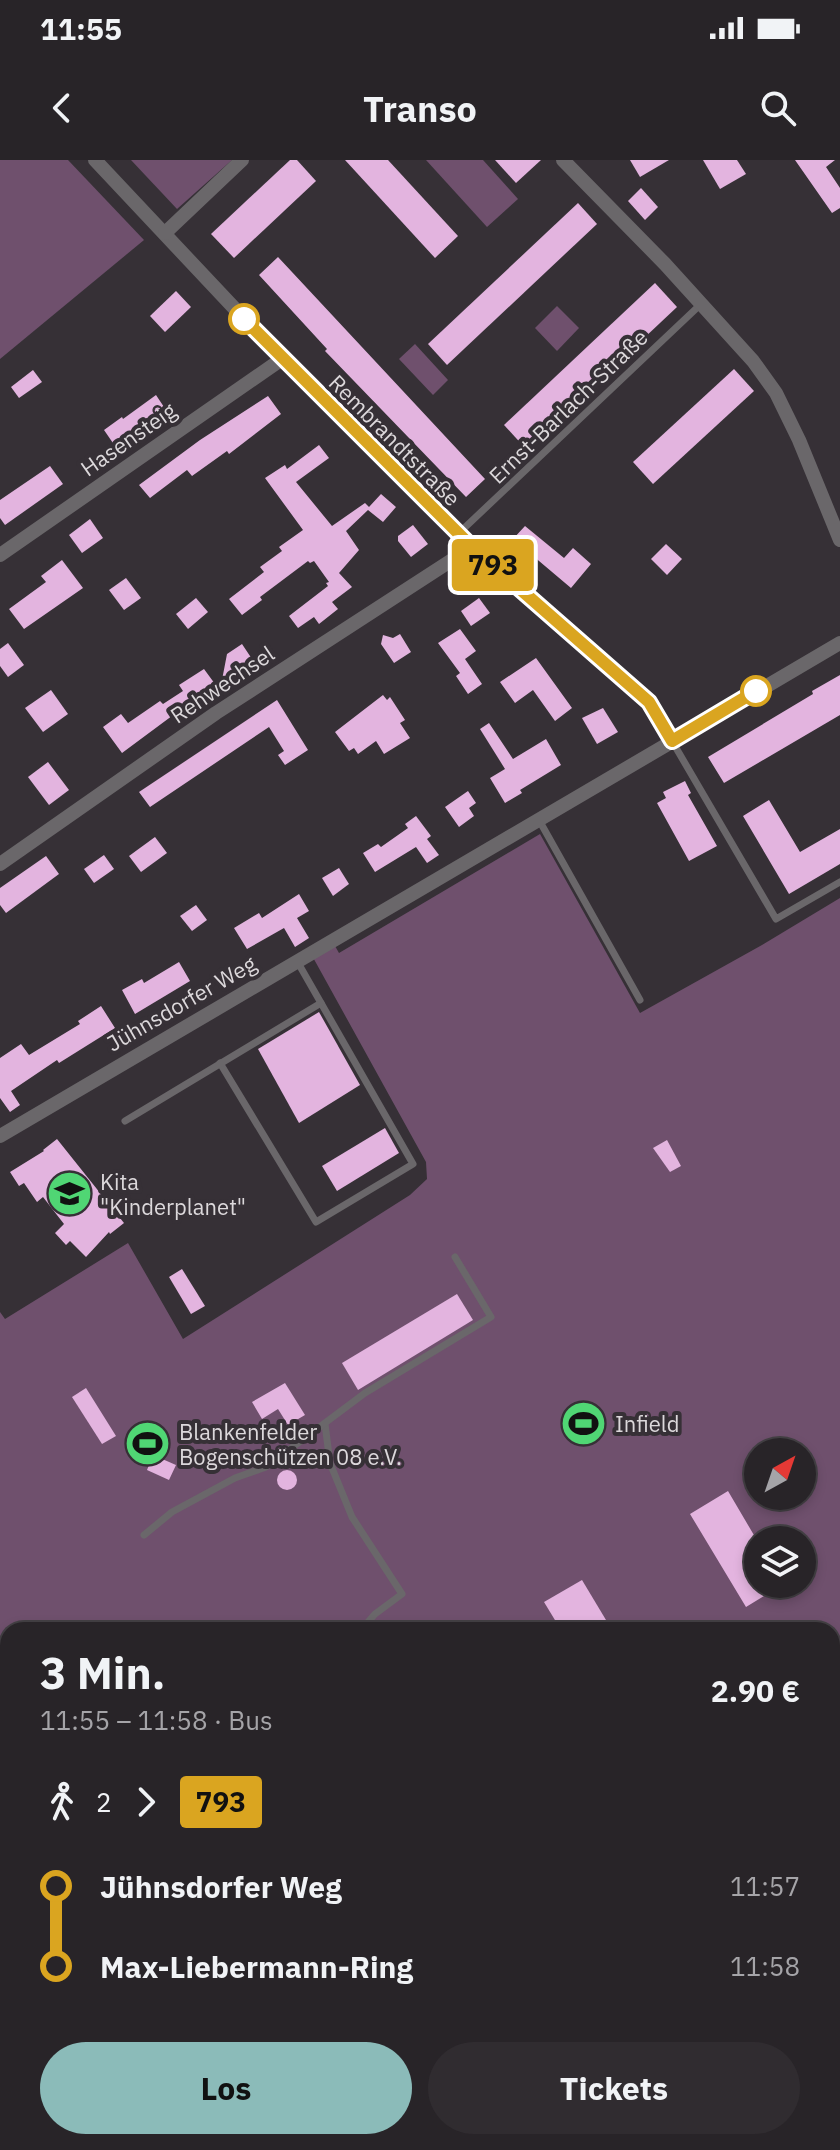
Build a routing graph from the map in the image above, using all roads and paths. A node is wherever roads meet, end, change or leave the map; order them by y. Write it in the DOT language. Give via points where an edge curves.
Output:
graph roads {
  1 [pos="95,160"];
  2 [pos="242,160"];
  3 [pos="563,160"];
  4 [pos="165,233"];
  5 [pos="701,304"];
  6 [pos="282,359"];
  7 [pos="459,533"];
  8 [pos="840,540"];
  9 [pos="472,547"];
  10 [pos="0,555"];
  11 [pos="840,643"];
  12 [pos="672,741"];
  13 [pos="539,820"];
  14 [pos="0,864"];
  15 [pos="840,882"];
  16 [pos="297,960"];
  17 [pos="640,1000"];
  18 [pos="321,1003"];
  19 [pos="220,1063"];
  20 [pos="125,1121"];
  21 [pos="0,1136"];
  22 [pos="455,1257"];
  23 [pos="325,1424"];
  24 [pos="144,1535"];
  25 [pos="368,1622"];
  1 -- 4 [label="street, Rembrandtstraße"];
  2 -- 4 [label="street"];
  3 -- 5 [label="street"];
  4 -- 6 [label="street, Rembrandtstraße"];
  5 -- 7 [label="lane, Ernst-Barlach-Straße"];
  5 -- 8 [label="street" via="776,393"];
  6 -- 7 [label="street, Rembrandtstraße"];
  6 -- 10 [label="street, Hasensteig"];
  7 -- 9 [label="street, Rembrandtstraße"];
  9 -- 12 [label="street, Rembrandtstraße" via="649,702"];
  9 -- 14 [label="street, Rehwechsel" via="216,713"];
  11 -- 12 [label="street, Jühnsdorfer Weg"];
  12 -- 13 [label="street, Jühnsdorfer Weg"];
  12 -- 15 [label="lane" via="776,919"];
  13 -- 16 [label="street, Jühnsdorfer Weg"];
  13 -- 17 [label="lane"];
  16 -- 18 [label="lane"];
  16 -- 21 [label="street, Jühnsdorfer Weg"];
  18 -- 19 [label="lane"];
  18 -- 19 [label="lane" via="413,1164 316,1222"];
  19 -- 20 [label="lane"];
  22 -- 23 [label="lane" via="491,1317 365,1393"];
  23 -- 24 [label="lane" via="266,1467 172,1512"];
  23 -- 25 [label="lane" via="330,1463 352,1517 402,1594"];
}
